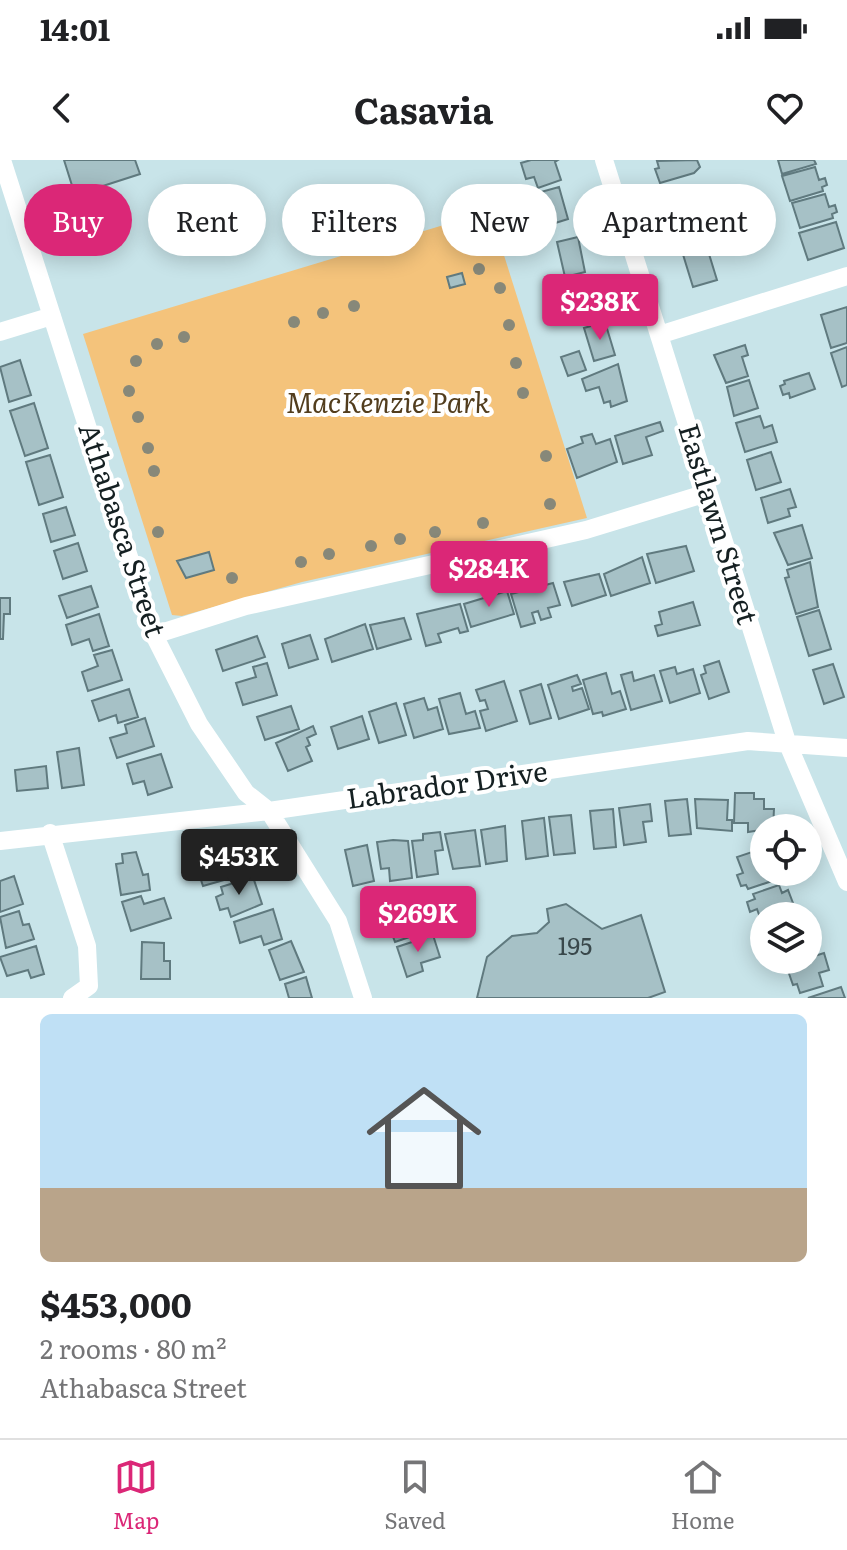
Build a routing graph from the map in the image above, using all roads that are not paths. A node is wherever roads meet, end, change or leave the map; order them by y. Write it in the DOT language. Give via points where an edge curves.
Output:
graph roads {
  1 [pos="2,160"];
  2 [pos="604,160"];
  3 [pos="847,276"];
  4 [pos="52,316"];
  5 [pos="0,332"];
  6 [pos="659,335"];
  7 [pos="707,493"];
  8 [pos="154,635"];
  9 [pos="787,742"];
  10 [pos="847,748"];
  11 [pos="269,811"];
  12 [pos="50,833"];
  13 [pos="0,841"];
  14 [pos="847,882"];
  15 [pos="72,998"];
  16 [pos="363,998"];
  1 -- 4 [label="street, Athabasca Street"];
  2 -- 6 [label="street, Eastlawn Street"];
  3 -- 6 [label="street"];
  4 -- 5 [label="street"];
  4 -- 8 [label="street, Athabasca Street"];
  6 -- 7 [label="street, Eastlawn Street"];
  7 -- 8 [label="street" via="586,530 259,603"];
  7 -- 9 [label="street, Eastlawn Street"];
  8 -- 11 [label="street, Athabasca Street" via="199,724 246,793"];
  9 -- 10 [label="street, Labrador Drive"];
  9 -- 11 [label="street, Labrador Drive" via="748,741"];
  9 -- 14 [label="street, Eastlawn Street"];
  11 -- 12 [label="street, Labrador Drive"];
  11 -- 16 [label="street, Athabasca Street" via="338,921"];
  12 -- 13 [label="street, Labrador Drive"];
  12 -- 15 [label="street" via="87,946 89,986"];
}
